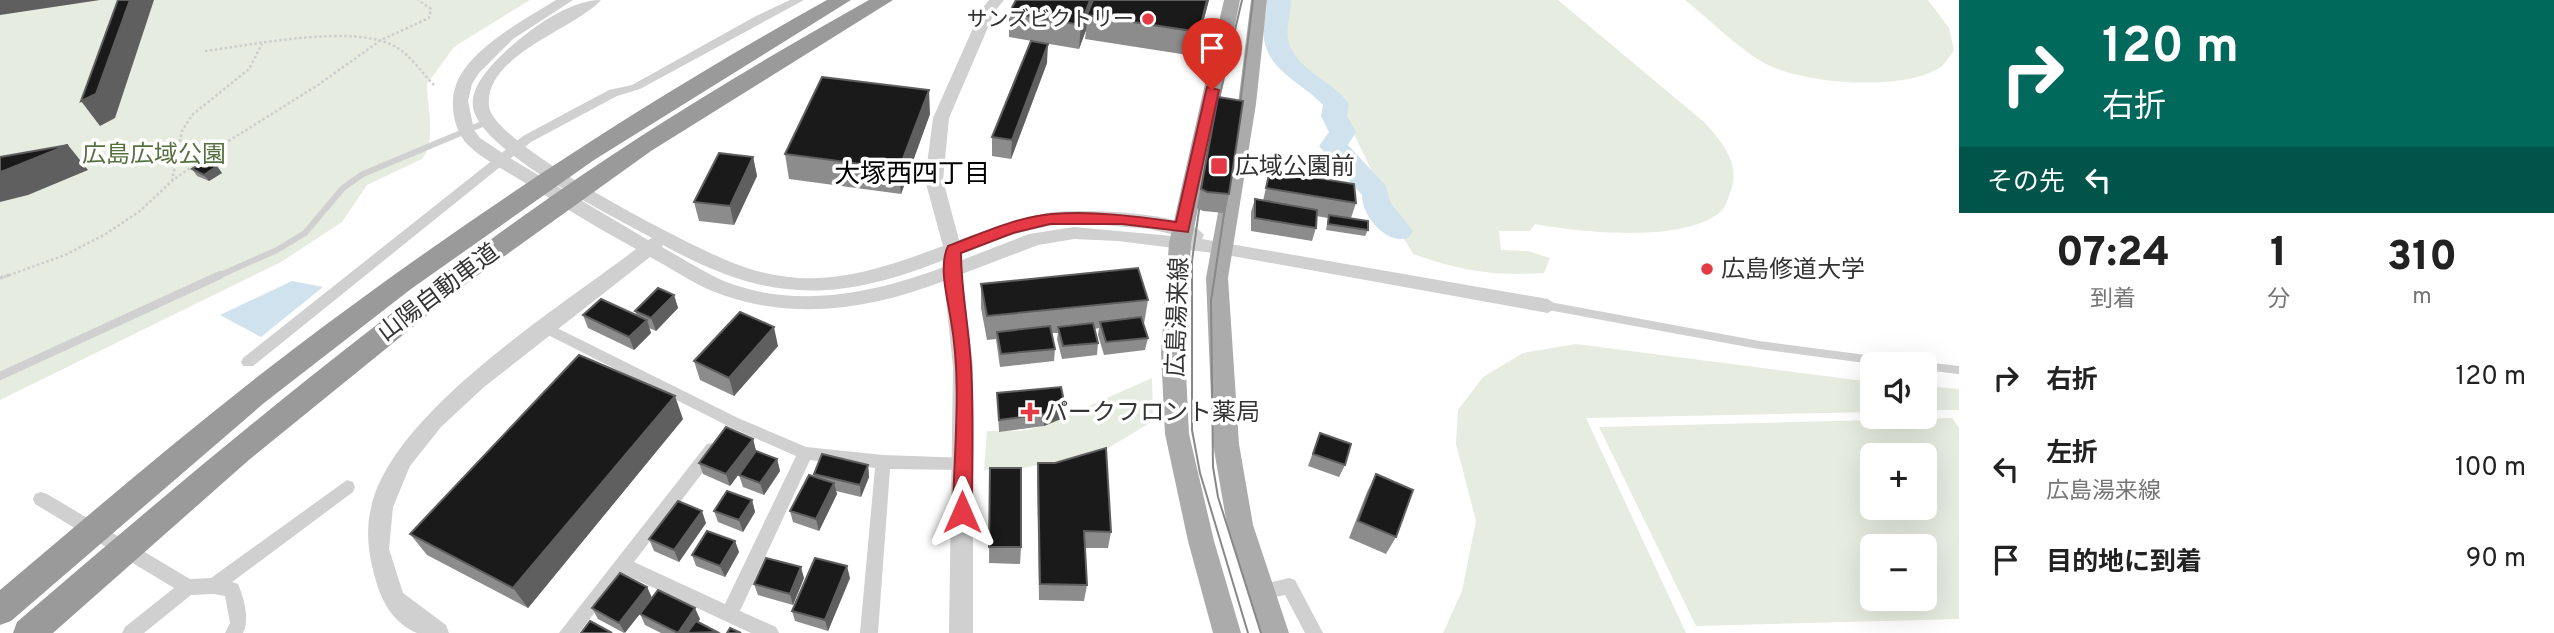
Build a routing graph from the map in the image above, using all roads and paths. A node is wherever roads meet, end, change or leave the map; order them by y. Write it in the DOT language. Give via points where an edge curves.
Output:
graph roads {
  1 [pos="418,0"];
  2 [pos="566,0"];
  3 [pos="594,0"];
  4 [pos="799,0"];
  5 [pos="841,0"];
  6 [pos="883,0"];
  7 [pos="997,0"];
  8 [pos="1232,0"];
  9 [pos="1259,0"];
  10 [pos="381,40"];
  11 [pos="262,44"];
  12 [pos="205,51"];
  13 [pos="434,85"];
  14 [pos="487,122"];
  15 [pos="466,131"];
  16 [pos="519,150"];
  17 [pos="504,162"];
  18 [pos="172,181"];
  19 [pos="1181,235"];
  20 [pos="656,243"];
  21 [pos="1220,248"];
  22 [pos="953,260"];
  23 [pos="0,278"];
  24 [pos="1548,306"];
  25 [pos="547,328"];
  26 [pos="1860,358"];
  27 [pos="248,362"];
  28 [pos="1937,367"];
  29 [pos="1959,370"];
  30 [pos="0,376"];
  31 [pos="733,422"];
  32 [pos="806,453"];
  33 [pos="883,462"];
  34 [pos="963,463"];
  35 [pos="347,486"];
  36 [pos="44,501"];
  37 [pos="623,565"];
  38 [pos="181,583"];
  39 [pos="214,586"];
  40 [pos="1261,592"];
  41 [pos="0,610"];
  42 [pos="730,614"];
  43 [pos="1223,632"];
  44 [pos="29,633"];
  45 [pos="131,633"];
  46 [pos="234,633"];
  47 [pos="438,633"];
  48 [pos="568,633"];
  49 [pos="770,633"];
  50 [pos="869,633"];
  51 [pos="961,633"];
  52 [pos="1275,633"];
  53 [pos="1314,633"];
  1 -- 10 [label="path" via="432,9 429,18"];
  2 -- 15 [label="street" via="508,36 472,70 460,101"];
  3 -- 14 [label="street" via="511,53 489,78 482,98"];
  4 -- 16 [label="street" via="636,87 613,93 557,121"];
  5 -- 41 [label="highway, 山陽自動車道" via="687,89 468,234 339,328"];
  6 -- 44 [label="highway, 山陽自動車道" via="699,109 490,252 188,493"];
  7 -- 22 [label="street" via="988,10 941,118 934,180"];
  8 -- 19 [label="main road, 広島湯来線"];
  9 -- 21 [label="main road, 広島湯来線" via="1247,104"];
  10 -- 11 [label="path" via="310,37"];
  10 -- 13 [label="path" via="396,47"];
  10 -- 18 [label="path"];
  11 -- 12 [label="path"];
  11 -- 18 [label="path" via="249,69 192,116 182,131"];
  14 -- 15 [label="lane"];
  14 -- 16 [label="street"];
  15 -- 17 [label="street"];
  15 -- 30 [label="lane" via="363,174 342,188 305,233 277,250"];
  16 -- 17 [label="street"];
  16 -- 20 [label="street" via="612,207"];
  17 -- 20 [label="street" via="596,219"];
  17 -- 27 [label="street"];
  18 -- 23 [label="path" via="140,211 104,235 65,255"];
  19 -- 21 [label="street"];
  19 -- 22 [label="street" via="1074,233"];
  19 -- 43 [label="main road, 広島湯来線" via="1173,353 1177,434"];
  20 -- 22 [label="street" via="718,286 780,303 843,302 902,290"];
  20 -- 25 [label="street"];
  21 -- 24 [label="street"];
  21 -- 40 [label="main road, 広島湯来線" via="1217,278 1226,444 1240,525"];
  22 -- 34 [label="street" via="963,367"];
  24 -- 26 [label="lane" via="1759,345"];
  25 -- 31 [label="street"];
  25 -- 47 [label="street" via="477,381 434,421 402,461 382,507 378,549 393,600"];
  28 -- 29 [label="lane"];
  31 -- 32 [label="street"];
  31 -- 37 [label="street"];
  32 -- 33 [label="street"];
  32 -- 42 [label="street"];
  33 -- 34 [label="street"];
  33 -- 50 [label="street"];
  34 -- 51 [label="street"];
  35 -- 39 [label="street"];
  36 -- 38 [label="street"];
  37 -- 42 [label="street"];
  37 -- 48 [label="street"];
  38 -- 39 [label="street"];
  38 -- 45 [label="street"];
  39 -- 46 [label="street" via="232,590 239,624"];
  40 -- 52 [label="main road, 広島湯来線"];
  40 -- 53 [label="street" via="1289,586"];
  42 -- 49 [label="street"];
}
